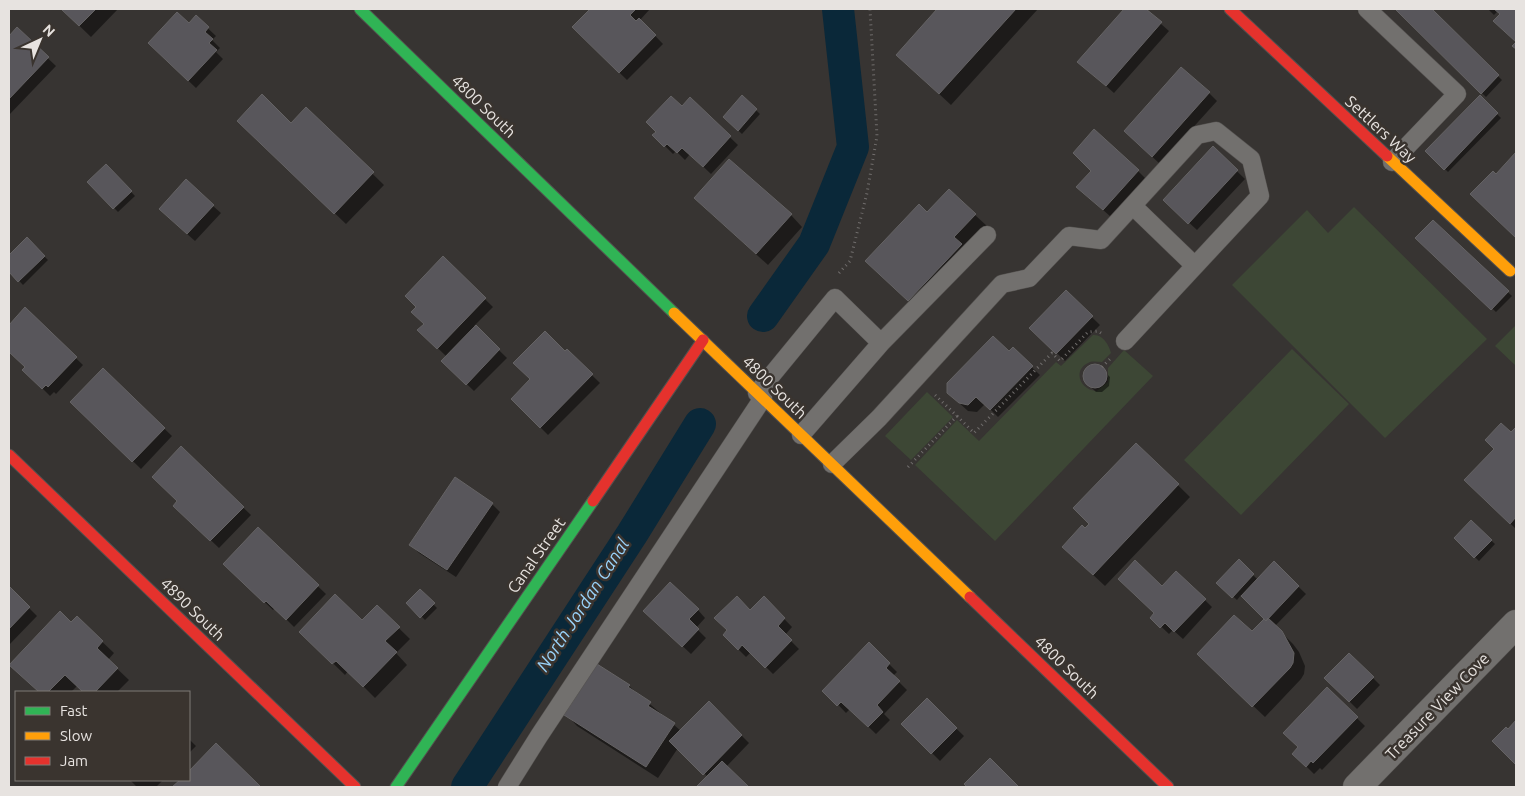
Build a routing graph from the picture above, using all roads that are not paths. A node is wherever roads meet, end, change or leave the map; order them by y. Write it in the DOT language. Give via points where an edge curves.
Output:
graph roads {
  1 [pos="360,9"];
  2 [pos="1230,9"];
  3 [pos="1367,9"];
  4 [pos="1392,162"];
  5 [pos="1133,206"];
  6 [pos="987,235"];
  7 [pos="1194,265"];
  8 [pos="1510,271"];
  9 [pos="703,340"];
  10 [pos="1125,341"];
  11 [pos="881,343"];
  12 [pos="760,396"];
  13 [pos="801,435"];
  14 [pos="9,455"];
  15 [pos="832,464"];
  16 [pos="1516,624"];
  17 [pos="355,787"];
  18 [pos="396,787"];
  19 [pos="507,787"];
  20 [pos="1168,787"];
  21 [pos="1357,787"];
  1 -- 9 [label="street, 4800 South"];
  2 -- 4 [label="street, Settlers Way"];
  3 -- 4 [label="lane" via="1457,94"];
  4 -- 8 [label="street, Settlers Way"];
  5 -- 7 [label="lane"];
  5 -- 7 [label="lane" via="1197,136 1216,131 1251,159 1260,196"];
  5 -- 15 [label="lane" via="1102,240 1069,236 1029,278 1002,284"];
  6 -- 11 [label="lane"];
  7 -- 10 [label="lane"];
  9 -- 12 [label="street, 4800 South"];
  9 -- 18 [label="street, Canal Street"];
  11 -- 12 [label="lane" via="835,298"];
  11 -- 13 [label="lane"];
  12 -- 13 [label="street, 4800 South"];
  12 -- 19 [label="lane"];
  13 -- 15 [label="street, 4800 South"];
  14 -- 17 [label="street, 4890 South"];
  15 -- 20 [label="street, 4800 South"];
  16 -- 21 [label="street, Treasure View Cove"];
}
